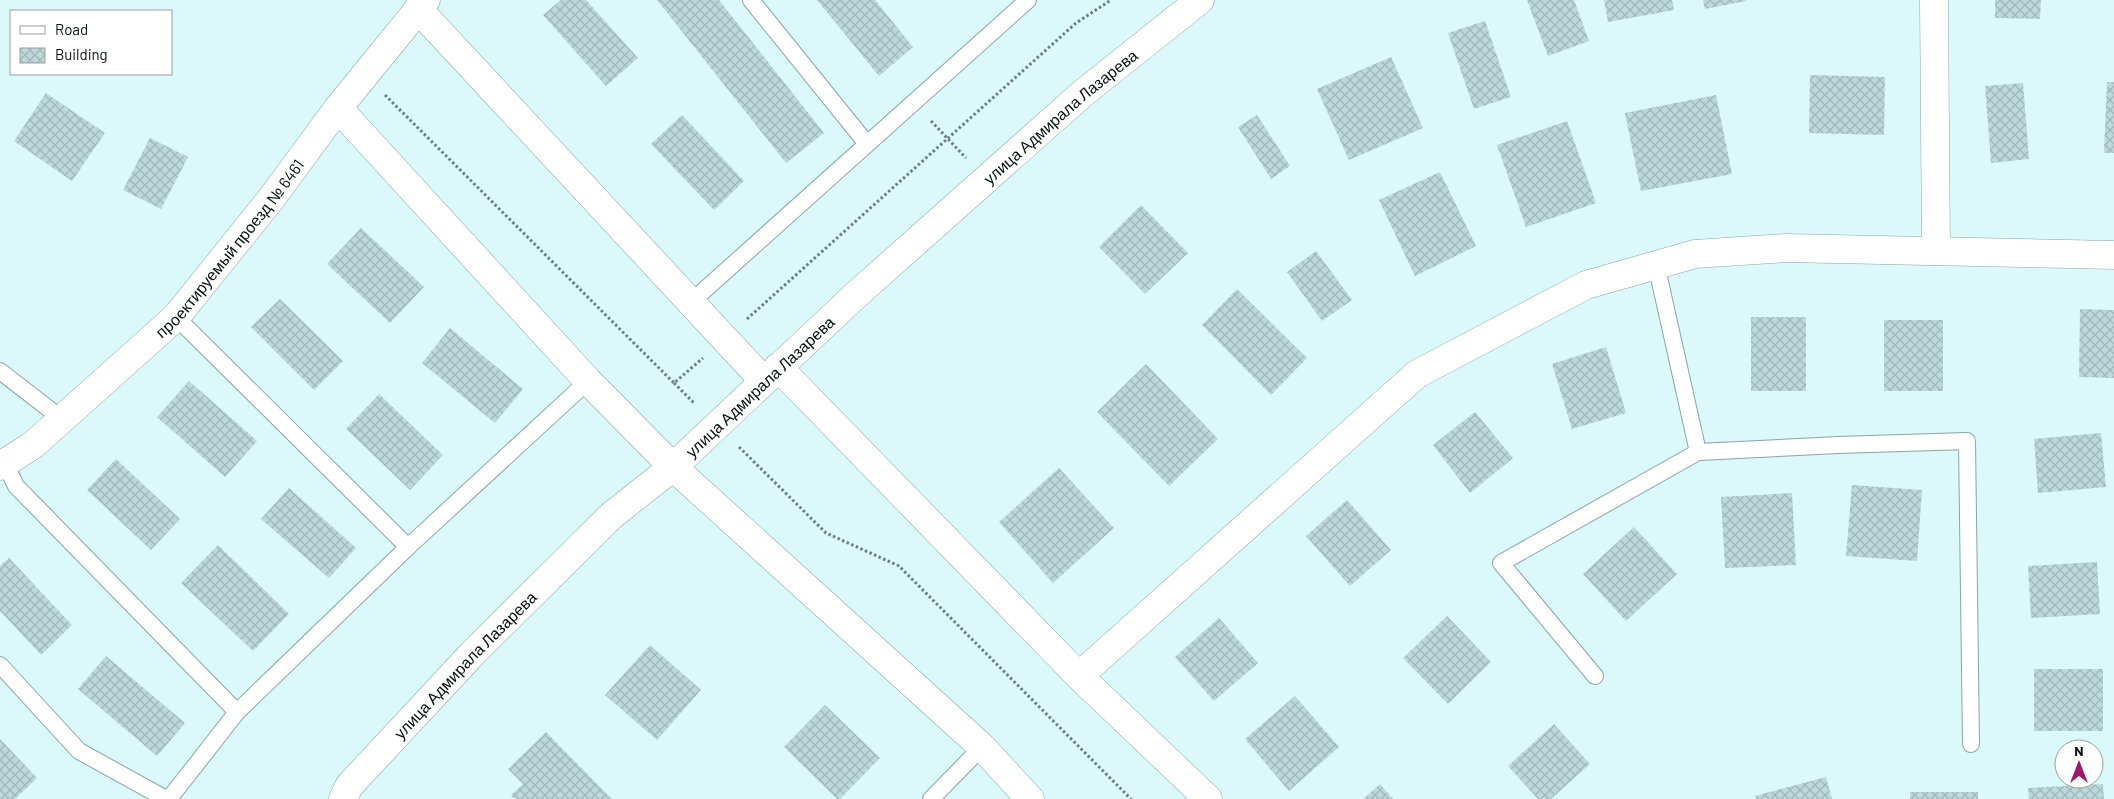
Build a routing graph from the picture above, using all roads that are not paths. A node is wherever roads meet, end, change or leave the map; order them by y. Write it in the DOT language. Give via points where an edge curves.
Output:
graph roads {
  1 [pos="751,0"];
  2 [pos="1028,0"];
  3 [pos="1200,0"];
  4 [pos="1934,0"];
  5 [pos="422,5"];
  6 [pos="338,108"];
  7 [pos="867,144"];
  8 [pos="1936,251"];
  9 [pos="2114,255"];
  10 [pos="1656,264"];
  11 [pos="690,303"];
  12 [pos="176,317"];
  13 [pos="0,371"];
  14 [pos="771,374"];
  15 [pos="588,381"];
  16 [pos="62,419"];
  17 [pos="1698,452"];
  18 [pos="2,464"];
  19 [pos="673,467"];
  20 [pos="408,547"];
  21 [pos="0,665"];
  22 [pos="1078,676"];
  23 [pos="1595,676"];
  24 [pos="237,712"];
  25 [pos="1971,744"];
  26 [pos="982,747"];
  27 [pos="168,799"];
  28 [pos="344,799"];
  29 [pos="931,799"];
  30 [pos="1030,799"];
  31 [pos="1208,799"];
  1 -- 7 [label="lane"];
  2 -- 7 [label="lane"];
  3 -- 14 [label="street, улица Адмирала Лазарева" via="1082,94"];
  4 -- 8 [label="street"];
  5 -- 6 [label="street, проектируемый проезд № 6461"];
  5 -- 11 [label="street"];
  6 -- 12 [label="street, проектируемый проезд № 6461" via="271,199"];
  6 -- 15 [label="street"];
  7 -- 11 [label="lane"];
  8 -- 9 [label="street"];
  8 -- 10 [label="street" via="1786,248 1695,254"];
  10 -- 17 [label="lane"];
  10 -- 22 [label="street" via="1586,285 1417,374"];
  11 -- 14 [label="street" via="724,339"];
  12 -- 16 [label="street, проектируемый проезд № 6461"];
  12 -- 20 [label="lane"];
  13 -- 16 [label="lane"];
  14 -- 19 [label="street, улица Адмирала Лазарева"];
  14 -- 22 [label="street"];
  15 -- 19 [label="street"];
  15 -- 20 [label="lane"];
  16 -- 18 [label="street, проектируемый проезд № 6461" via="33,445"];
  17 -- 23 [label="lane" via="1500,563"];
  17 -- 25 [label="lane" via="1967,441"];
  18 -- 24 [label="lane" via="16,486"];
  19 -- 26 [label="street"];
  19 -- 28 [label="street, улица Адмирала Лазарева" via="612,516 472,654 349,786"];
  20 -- 24 [label="lane"];
  21 -- 27 [label="lane" via="79,751"];
  22 -- 31 [label="street"];
  24 -- 27 [label="lane"];
  26 -- 29 [label="lane"];
  26 -- 30 [label="street"];
}
